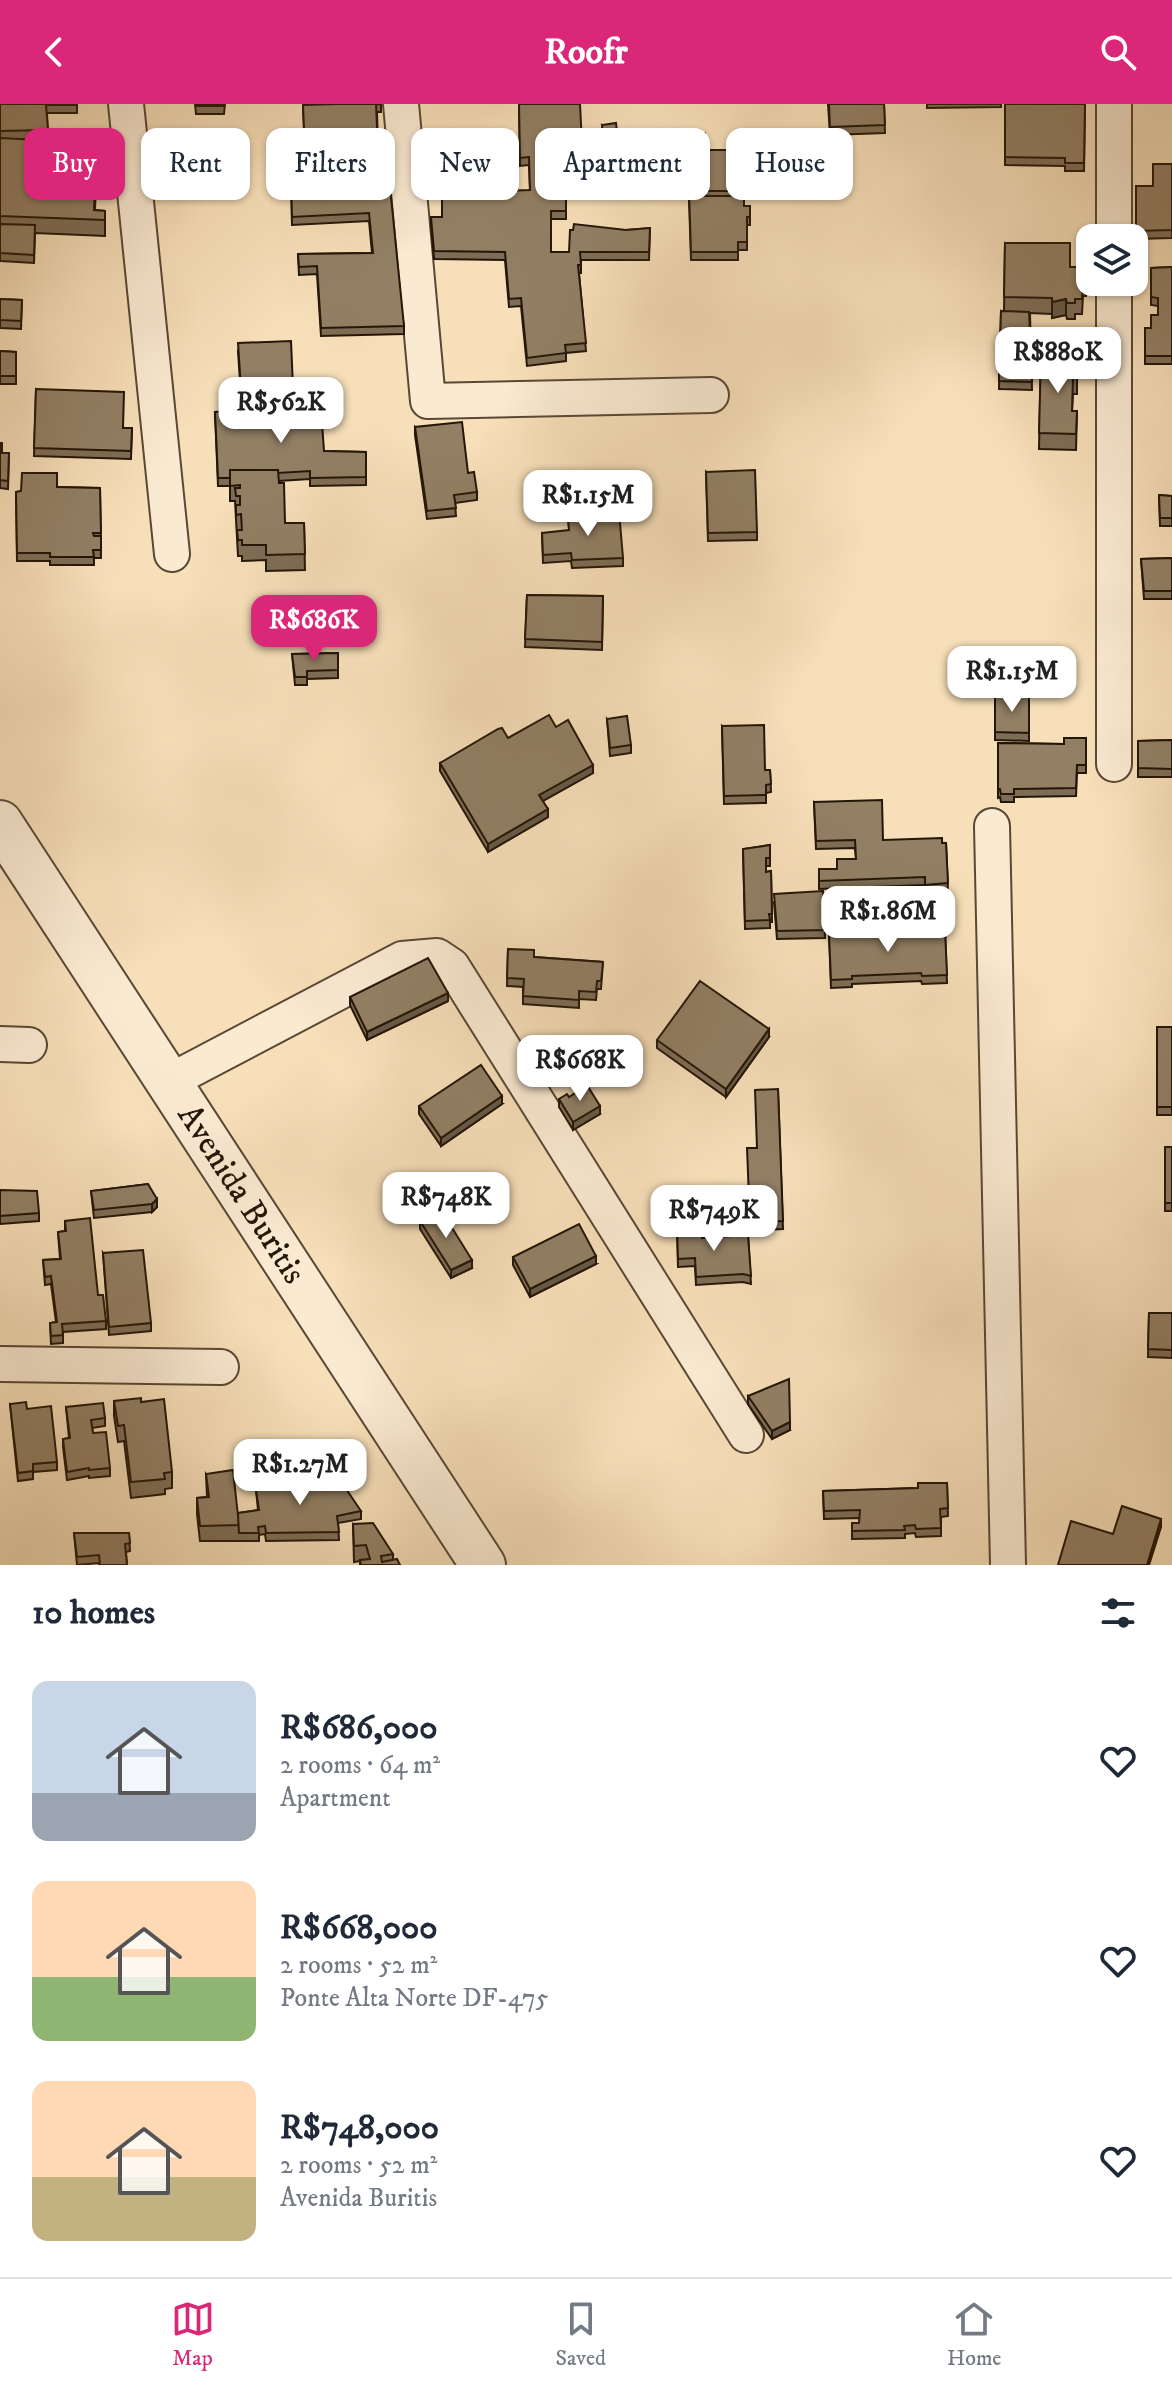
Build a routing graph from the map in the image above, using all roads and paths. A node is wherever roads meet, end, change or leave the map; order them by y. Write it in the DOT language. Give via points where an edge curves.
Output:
graph roads {
  1 [pos="126,104"];
  2 [pos="401,104"];
  3 [pos="1114,104"];
  4 [pos="1114,224"];
  5 [pos="1114,296"];
  6 [pos="711,395"];
  7 [pos="172,554"];
  8 [pos="1114,764"];
  9 [pos="0,823"];
  10 [pos="992,826"];
  11 [pos="170,1081"];
  12 [pos="0,1364"];
  13 [pos="221,1367"];
  14 [pos="746,1435"];
  15 [pos="483,1565"];
  16 [pos="1008,1565"];
  1 -- 7 [label="street"];
  2 -- 6 [label="street" via="428,401"];
  3 -- 4 [label="street"];
  5 -- 8 [label="street"];
  9 -- 11 [label="street, Avenida Buritis"];
  10 -- 16 [label="street"];
  11 -- 14 [label="street" via="402,959 437,956 452,966"];
  11 -- 15 [label="street, Avenida Buritis"];
  12 -- 13 [label="street"];
}
